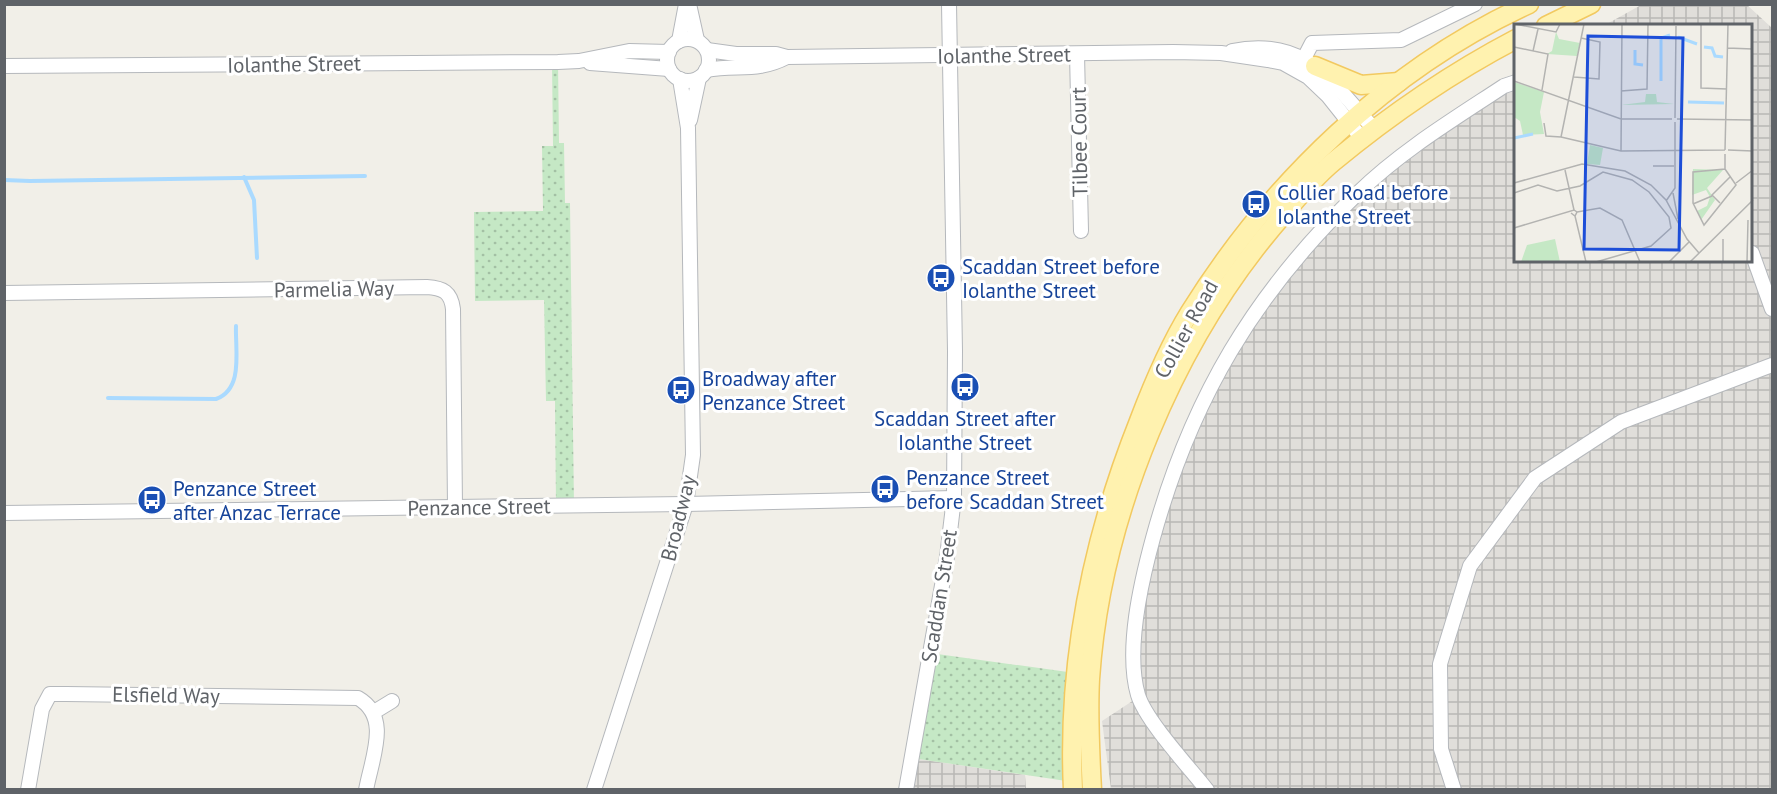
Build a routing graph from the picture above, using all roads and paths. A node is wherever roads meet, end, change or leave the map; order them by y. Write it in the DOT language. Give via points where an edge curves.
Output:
graph roads {
  1 [pos="687,4"];
  2 [pos="949,4"];
  3 [pos="1475,4"];
  4 [pos="1514,7"];
  5 [pos="1587,7"];
  6 [pos="1550,24"];
  7 [pos="1570,24"];
  8 [pos="1514,40"];
  9 [pos="679,41"];
  10 [pos="702,45"];
  11 [pos="669,52"];
  12 [pos="1077,54"];
  13 [pos="787,57"];
  14 [pos="950,57"];
  15 [pos="579,61"];
  16 [pos="1306,65"];
  17 [pos="6,67"];
  18 [pos="669,69"];
  19 [pos="702,74"];
  20 [pos="680,79"];
  21 [pos="1399,82"];
  22 [pos="1514,83"];
  23 [pos="1354,119"];
  24 [pos="688,128"];
  25 [pos="1368,135"];
  26 [pos="1081,231"];
  27 [pos="1753,256"];
  28 [pos="4,293"];
  29 [pos="1773,309"];
  30 [pos="1773,365"];
  31 [pos="954,498"];
  32 [pos="686,504"];
  33 [pos="454,507"];
  34 [pos="4,513"];
  35 [pos="392,701"];
  36 [pos="374,712"];
  37 [pos="28,789"];
  38 [pos="366,789"];
  39 [pos="594,789"];
  40 [pos="906,789"];
  41 [pos="1073,789"];
  42 [pos="1092,789"];
  43 [pos="1207,789"];
  44 [pos="1454,789"];
  1 -- 9 [label="street"];
  1 -- 10 [label="street"];
  2 -- 14 [label="street, Scaddan Street"];
  3 -- 16 [label="street" via="1401,40 1312,43"];
  4 -- 21 [label="main road, Collier Road"];
  5 -- 6 [label="main road"];
  5 -- 7 [label="main road"];
  8 -- 25 [label="main road, Collier Road" via="1471,62"];
  9 -- 10 [label="street"];
  9 -- 11 [label="street"];
  10 -- 13 [label="street, Iolanthe Street" via="736,54"];
  10 -- 19 [label="street" via="709,57"];
  11 -- 15 [label="street, Iolanthe Street" via="620,52"];
  11 -- 18 [label="street"];
  12 -- 14 [label="street, Iolanthe Street"];
  12 -- 16 [label="street, Iolanthe Street" via="1221,53 1262,47 1284,51"];
  12 -- 26 [label="street, Tilbee Court"];
  13 -- 14 [label="street, Iolanthe Street"];
  13 -- 19 [label="street, Iolanthe Street" via="762,68 725,67"];
  14 -- 31 [label="street, Scaddan Street"];
  15 -- 17 [label="street, Iolanthe Street"];
  15 -- 18 [label="street, Iolanthe Street"];
  16 -- 21 [label="main road" via="1361,84"];
  16 -- 23 [label="street, Iolanthe Street" via="1328,96"];
  18 -- 20 [label="street"];
  19 -- 20 [label="street"];
  19 -- 24 [label="street, Broadway"];
  20 -- 24 [label="street, Broadway"];
  21 -- 23 [label="main road, Collier Road"];
  22 -- 43 [label="street" via="1434,132 1359,192 1298,257 1241,331 1200,405 1167,486 1144,570 1134,649 1138,695 1161,733"];
  23 -- 25 [label="street, Iolanthe Street"];
  23 -- 41 [label="main road, Collier Road" via="1289,181 1237,243 1190,313 1148,399 1101,533 1084,609 1074,679"];
  24 -- 32 [label="street, Broadway" via="693,455"];
  25 -- 42 [label="main road, Collier Road" via="1332,163 1255,246 1190,345 1150,433 1110,554 1099,610 1090,689"];
  27 -- 29 [label="street"];
  28 -- 33 [label="street, Parmelia Way" via="427,288 446,292 452,298 453,309"];
  30 -- 44 [label="street" via="1621,422 1535,478 1470,566 1440,664 1441,748"];
  31 -- 32 [label="street, Penzance Street"];
  31 -- 40 [label="street, Scaddan Street"];
  32 -- 33 [label="street, Penzance Street"];
  32 -- 39 [label="street, Broadway"];
  33 -- 34 [label="street, Penzance Street"];
  35 -- 36 [label="street"];
  36 -- 37 [label="street, Elsfield Way" via="357,698 50,694 42,709"];
  36 -- 38 [label="street" via="378,724"];
}
